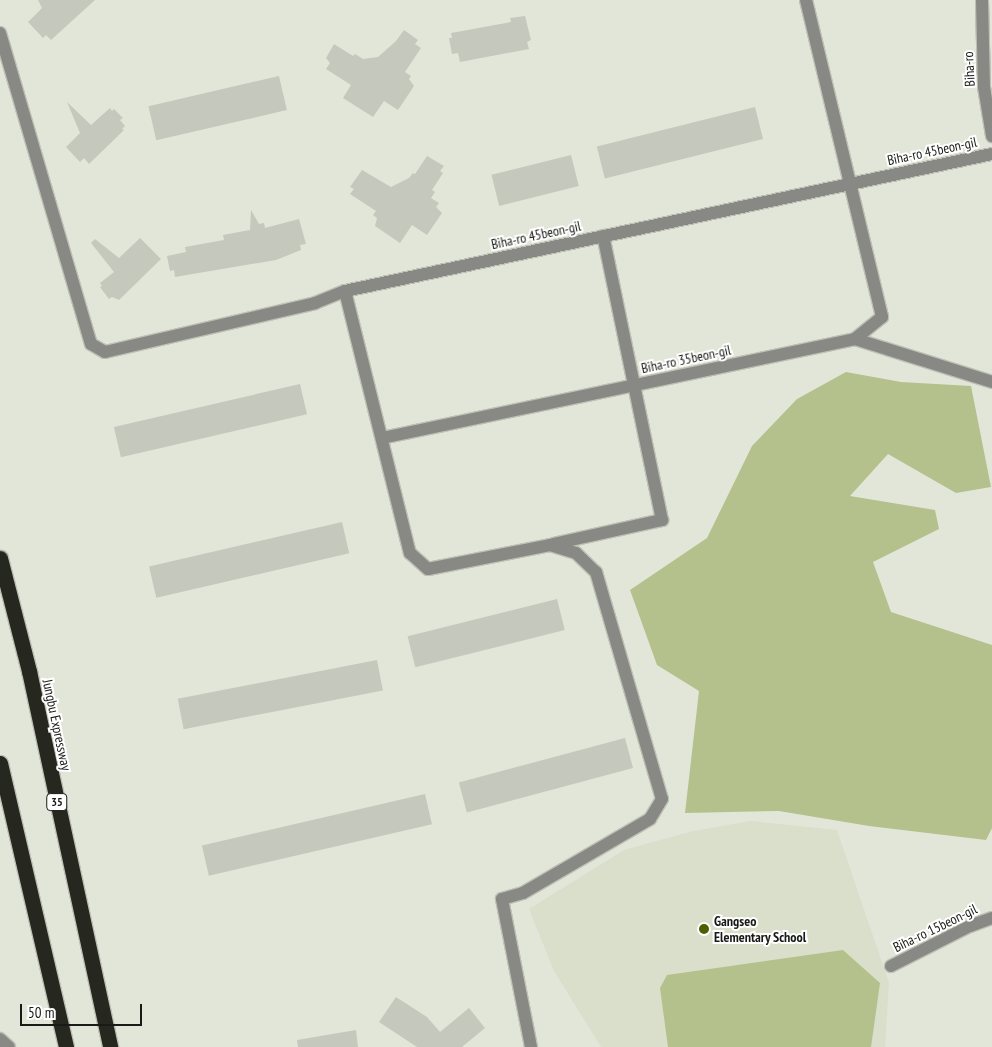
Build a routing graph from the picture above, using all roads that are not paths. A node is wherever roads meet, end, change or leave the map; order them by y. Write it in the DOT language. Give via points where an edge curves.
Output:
graph roads {
  1 [pos="806,0"];
  2 [pos="982,0"];
  3 [pos="0,34"];
  4 [pos="992,136"];
  5 [pos="992,154"];
  6 [pos="849,184"];
  7 [pos="602,236"];
  8 [pos="345,291"];
  9 [pos="855,339"];
  10 [pos="991,383"];
  11 [pos="633,386"];
  12 [pos="382,438"];
  13 [pos="550,545"];
  14 [pos="0,558"];
  15 [pos="0,763"];
  16 [pos="992,918"];
  17 [pos="891,966"];
  18 [pos="0,1039"];
  19 [pos="8,1047"];
  20 [pos="66,1047"];
  21 [pos="110,1047"];
  22 [pos="531,1047"];
  1 -- 6 [label="street"];
  2 -- 4 [label="street, Biha-ro" via="984,87"];
  3 -- 8 [label="street, Biha-ro 45beon-gil" via="91,344 105,352 316,303"];
  5 -- 6 [label="street, Biha-ro 45beon-gil"];
  6 -- 7 [label="street, Biha-ro 45beon-gil"];
  6 -- 9 [label="street" via="882,317"];
  7 -- 8 [label="street, Biha-ro 45beon-gil"];
  7 -- 11 [label="street"];
  8 -- 12 [label="street"];
  9 -- 10 [label="street, Biha-ro 35beon-gil"];
  9 -- 11 [label="street, Biha-ro 35beon-gil"];
  11 -- 12 [label="street, Biha-ro 35beon-gil"];
  11 -- 13 [label="street" via="662,520"];
  12 -- 13 [label="street" via="410,554 428,569"];
  13 -- 22 [label="street" via="576,553 596,572 662,800 650,819 523,893 502,899"];
  14 -- 21 [label="highway, Jungbu Expressway / 35" via="29,671"];
  15 -- 20 [label="highway"];
  16 -- 17 [label="street, Biha-ro 15beon-gil"];
  18 -- 19 [label="street"];
}
